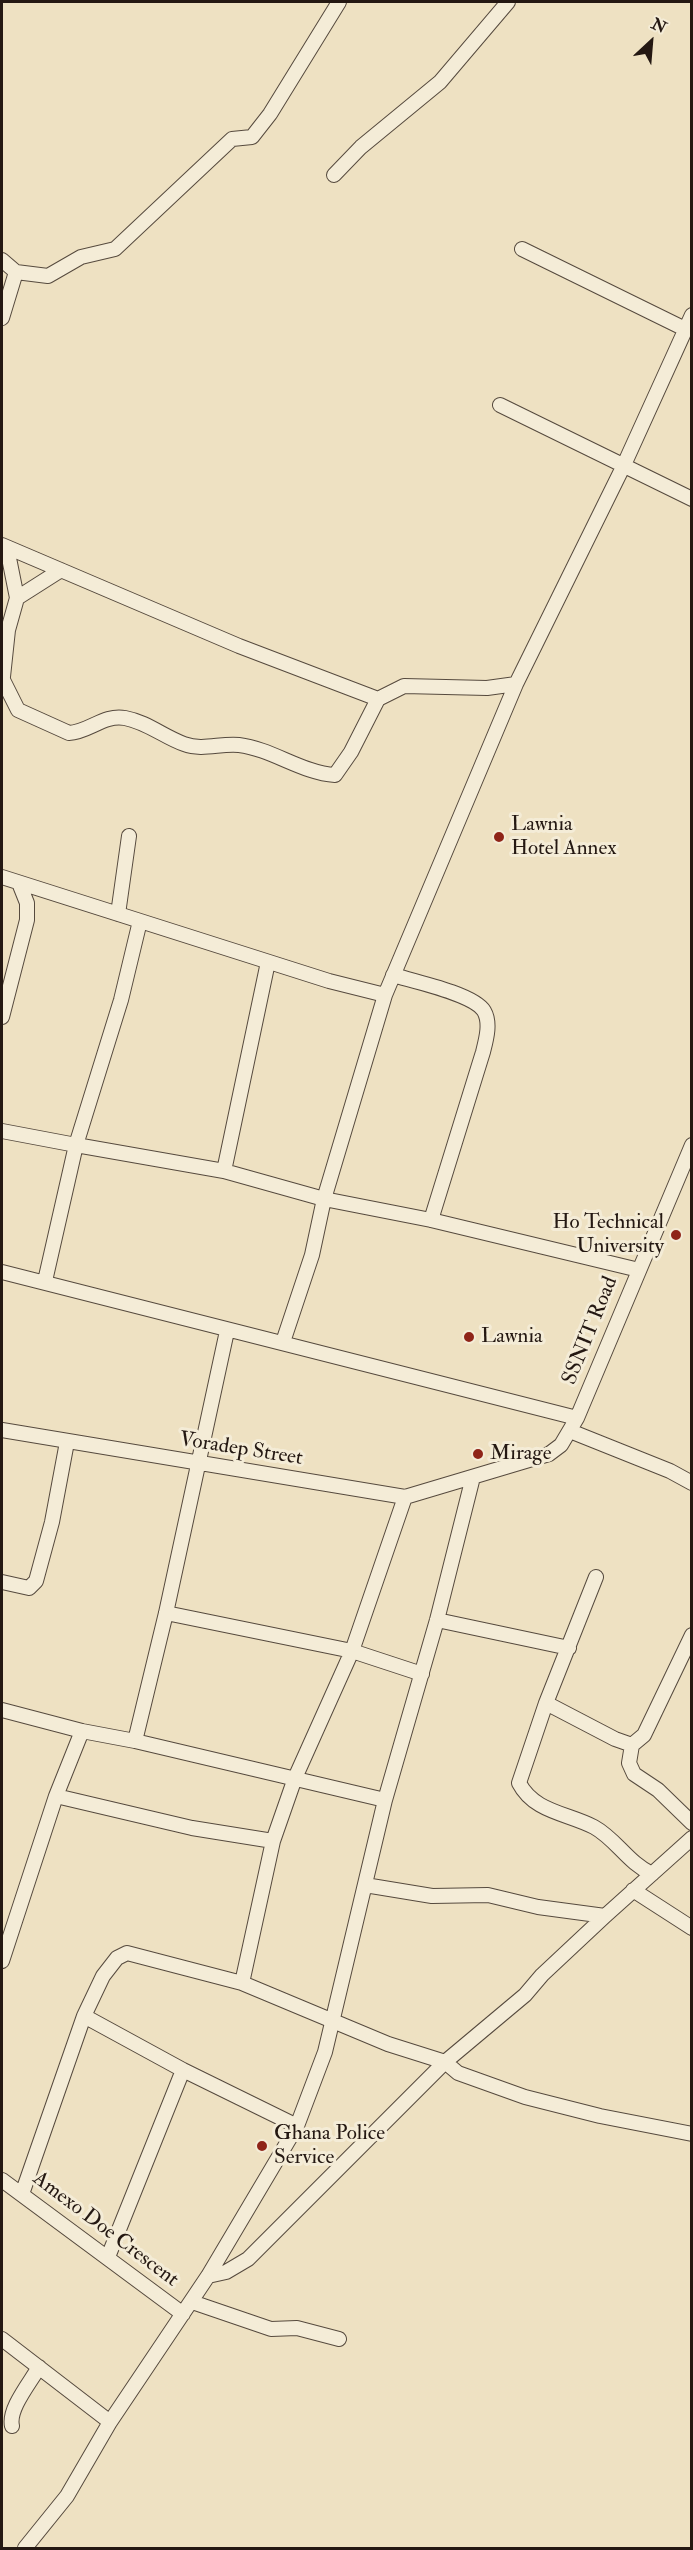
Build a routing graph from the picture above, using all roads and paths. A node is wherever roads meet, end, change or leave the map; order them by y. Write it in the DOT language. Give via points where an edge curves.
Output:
graph roads {
  1 [pos="339,2"];
  2 [pos="508,2"];
  3 [pos="333,175"];
  4 [pos="522,249"];
  5 [pos="2,260"];
  6 [pos="16,272"];
  7 [pos="692,315"];
  8 [pos="2,318"];
  9 [pos="685,328"];
  10 [pos="500,405"];
  11 [pos="623,467"];
  12 [pos="692,499"];
  13 [pos="4,546"];
  14 [pos="61,570"];
  15 [pos="18,598"];
  16 [pos="4,641"];
  17 [pos="2,683"];
  18 [pos="516,684"];
  19 [pos="378,699"];
  20 [pos="129,836"];
  21 [pos="2,877"];
  22 [pos="19,883"];
  23 [pos="118,914"];
  24 [pos="140,921"];
  25 [pos="268,962"];
  26 [pos="393,975"];
  27 [pos="385,995"];
  28 [pos="2,1011"];
  29 [pos="2,1131"];
  30 [pos="692,1144"];
  31 [pos="76,1145"];
  32 [pos="224,1171"];
  33 [pos="324,1199"];
  34 [pos="431,1220"];
  35 [pos="639,1270"];
  36 [pos="2,1272"];
  37 [pos="45,1281"];
  38 [pos="227,1331"];
  39 [pos="283,1342"];
  40 [pos="577,1418"];
  41 [pos="2,1430"];
  42 [pos="570,1431"];
  43 [pos="67,1442"];
  44 [pos="197,1464"];
  45 [pos="473,1477"];
  46 [pos="692,1483"];
  47 [pos="405,1497"];
  48 [pos="596,1578"];
  49 [pos="2,1582"];
  50 [pos="166,1613"];
  51 [pos="437,1620"];
  52 [pos="692,1635"];
  53 [pos="569,1648"];
  54 [pos="352,1651"];
  55 [pos="422,1674"];
  56 [pos="546,1702"];
  57 [pos="2,1710"];
  58 [pos="82,1731"];
  59 [pos="135,1741"];
  60 [pos="632,1745"];
  61 [pos="295,1778"];
  62 [pos="56,1796"];
  63 [pos="385,1800"];
  64 [pos="692,1823"];
  65 [pos="692,1838"];
  66 [pos="273,1841"];
  67 [pos="652,1874"];
  68 [pos="365,1884"];
  69 [pos="633,1890"];
  70 [pos="605,1916"];
  71 [pos="692,1928"];
  72 [pos="2,1961"];
  73 [pos="242,1983"];
  74 [pos="84,2016"];
  75 [pos="333,2023"];
  76 [pos="445,2062"];
  77 [pos="183,2070"];
  78 [pos="297,2126"];
  79 [pos="692,2134"];
  80 [pos="2,2180"];
  81 [pos="22,2194"];
  82 [pos="108,2257"];
  83 [pos="208,2276"];
  84 [pos="192,2302"];
  85 [pos="183,2314"];
  86 [pos="2,2339"];
  87 [pos="339,2339"];
  88 [pos="39,2367"];
  89 [pos="110,2422"];
  90 [pos="12,2426"];
  91 [pos="25,2548"];
  1 -- 6 [label="street" via="252,137 232,140 115,249 81,257 48,276"];
  2 -- 3 [label="street" via="440,82"];
  4 -- 9 [label="street"];
  5 -- 6 [label="street"];
  6 -- 8 [label="street"];
  7 -- 9 [label="street"];
  9 -- 11 [label="street"];
  10 -- 11 [label="street"];
  11 -- 12 [label="street"];
  11 -- 18 [label="street"];
  13 -- 14 [label="street"];
  13 -- 15 [label="street"];
  14 -- 15 [label="street"];
  14 -- 19 [label="street" via="239,646"];
  15 -- 16 [label="street"];
  16 -- 17 [label="street"];
  17 -- 19 [label="street" via="18,710 69,733 102,720 124,718 185,744 205,748 251,747 335,775"];
  18 -- 19 [label="street" via="487,688 404,686"];
  18 -- 26 [label="street"];
  20 -- 23 [label="street"];
  21 -- 22 [label="street"];
  22 -- 23 [label="street"];
  22 -- 28 [label="street" via="27,903 27,920"];
  23 -- 24 [label="street"];
  24 -- 25 [label="street"];
  24 -- 31 [label="street" via="121,1000"];
  25 -- 27 [label="street"];
  25 -- 32 [label="street"];
  26 -- 27 [label="street"];
  26 -- 34 [label="street" via="472,1000 484,1010 488,1020 485,1044"];
  27 -- 33 [label="street"];
  29 -- 31 [label="street"];
  30 -- 35 [label="street, SSNIT Road"];
  31 -- 32 [label="street"];
  31 -- 37 [label="street"];
  32 -- 33 [label="street"];
  33 -- 34 [label="street"];
  33 -- 39 [label="street" via="312,1255"];
  34 -- 35 [label="street"];
  35 -- 40 [label="street, SSNIT Road"];
  36 -- 37 [label="street"];
  37 -- 38 [label="street"];
  38 -- 39 [label="street"];
  38 -- 44 [label="street"];
  39 -- 40 [label="street"];
  40 -- 42 [label="street, SSNIT Road"];
  41 -- 43 [label="street, Voradep Street"];
  42 -- 45 [label="street, SSNIT Road" via="549,1454"];
  42 -- 46 [label="street"];
  43 -- 44 [label="street, Voradep Street"];
  43 -- 49 [label="street" via="36,1581 29,1588"];
  44 -- 47 [label="street, Voradep Street"];
  44 -- 50 [label="street"];
  45 -- 47 [label="street, Voradep Street"];
  45 -- 51 [label="street"];
  47 -- 54 [label="street"];
  48 -- 53 [label="street"];
  50 -- 54 [label="street"];
  50 -- 59 [label="street"];
  51 -- 53 [label="street"];
  51 -- 55 [label="street"];
  52 -- 60 [label="street" via="644,1735"];
  53 -- 56 [label="street"];
  54 -- 55 [label="street"];
  54 -- 61 [label="street"];
  55 -- 63 [label="street"];
  56 -- 60 [label="street"];
  56 -- 67 [label="street" via="519,1784 525,1795 544,1808 595,1828 638,1867"];
  57 -- 58 [label="street"];
  58 -- 59 [label="street"];
  58 -- 62 [label="street"];
  59 -- 61 [label="street"];
  60 -- 64 [label="street" via="629,1763 634,1774 658,1790"];
  61 -- 63 [label="street"];
  61 -- 66 [label="street"];
  62 -- 66 [label="street" via="192,1828"];
  62 -- 72 [label="street"];
  63 -- 68 [label="street"];
  65 -- 67 [label="street"];
  66 -- 73 [label="street"];
  67 -- 69 [label="street"];
  68 -- 70 [label="street" via="432,1896 488,1895"];
  68 -- 75 [label="street"];
  69 -- 70 [label="street"];
  69 -- 71 [label="street"];
  70 -- 76 [label="street" via="525,1995"];
  73 -- 74 [label="street" via="127,1953 117,1958 103,1976"];
  73 -- 75 [label="street"];
  74 -- 77 [label="street"];
  74 -- 81 [label="street"];
  75 -- 76 [label="street"];
  75 -- 78 [label="street"];
  76 -- 79 [label="street" via="458,2073 525,2097"];
  76 -- 83 [label="street" via="248,2259 226,2272"];
  77 -- 78 [label="street"];
  77 -- 82 [label="street"];
  78 -- 83 [label="street"];
  80 -- 81 [label="street, Amexo Doe Crescent"];
  81 -- 82 [label="street, Amexo Doe Crescent"];
  82 -- 85 [label="street, Amexo Doe Crescent"];
  83 -- 84 [label="street"];
  84 -- 85 [label="street"];
  84 -- 87 [label="street" via="271,2330 297,2328"];
  85 -- 89 [label="street"];
  86 -- 88 [label="street"];
  88 -- 89 [label="street"];
  88 -- 90 [label="street" via="14,2408"];
  89 -- 91 [label="street" via="67,2496"];
}
